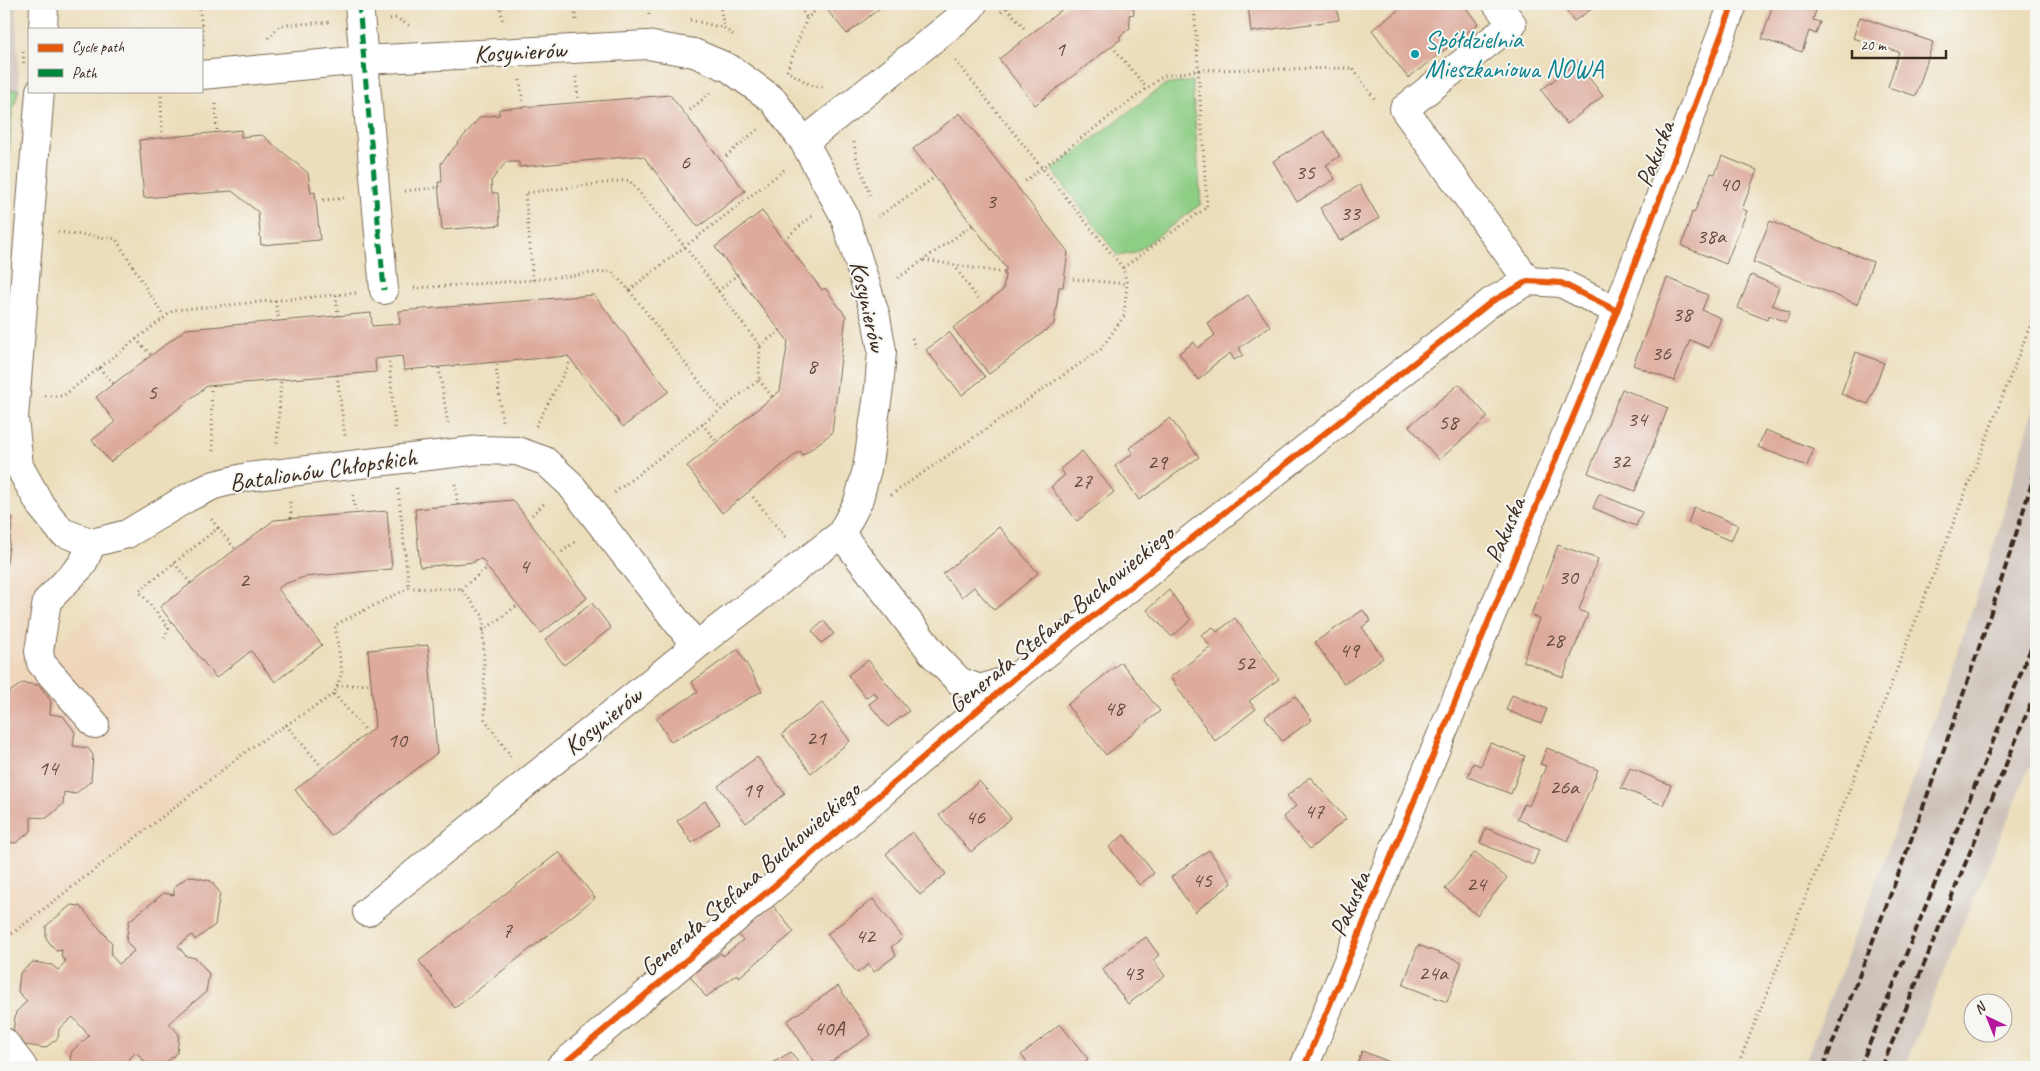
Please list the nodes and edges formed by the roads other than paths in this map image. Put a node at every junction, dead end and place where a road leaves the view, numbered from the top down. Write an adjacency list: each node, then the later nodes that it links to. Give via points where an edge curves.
1 (44, 4): 6 (street)
2 (359, 4): 7 (street)
3 (973, 4): 10 (street)
4 (1497, 4): 11 (street, via 1512,24 1404,109)
5 (1733, 4): 13 (street, Pakuska)
6 (43, 28)
7 (364, 60): 8 (street, Kosynierów); 10 (street, Kosynierów, via 648,45 694,53 729,68 772,100); 12 (street)
8 (203, 62)
9 (40, 92): 15 (street, via 14,418 19,466 41,506 62,532)
10 (804, 142): 14 (street, Kosynierów, via 844,216 876,316 882,351 867,469 858,502)
11 (1528, 281): 13 (street, via 1562,283); 17 (street, Generała Stefana Buchowieckiego, via 1491,302)
12 (384, 290)
13 (1617, 311): 23 (street, Pakuska)
14 (841, 534): 16 (street, Kosynierów); 17 (street, via 934,655 959,681 980,689)
15 (92, 543): 16 (street, Batalionów Chłopskich, via 127,534 214,485 247,477 480,450 517,452 545,461 570,484); 18 (street, via 82,564 47,601 39,651 41,662)
16 (696, 646): 19 (street, Kosynierów)
17 (1015, 678): 22 (street, Generała Stefana Buchowieckiego)
18 (95, 724)
19 (367, 912)
20 (4, 1042): 21 (street)
21 (23, 1067)
22 (560, 1067)
23 (1304, 1067)

